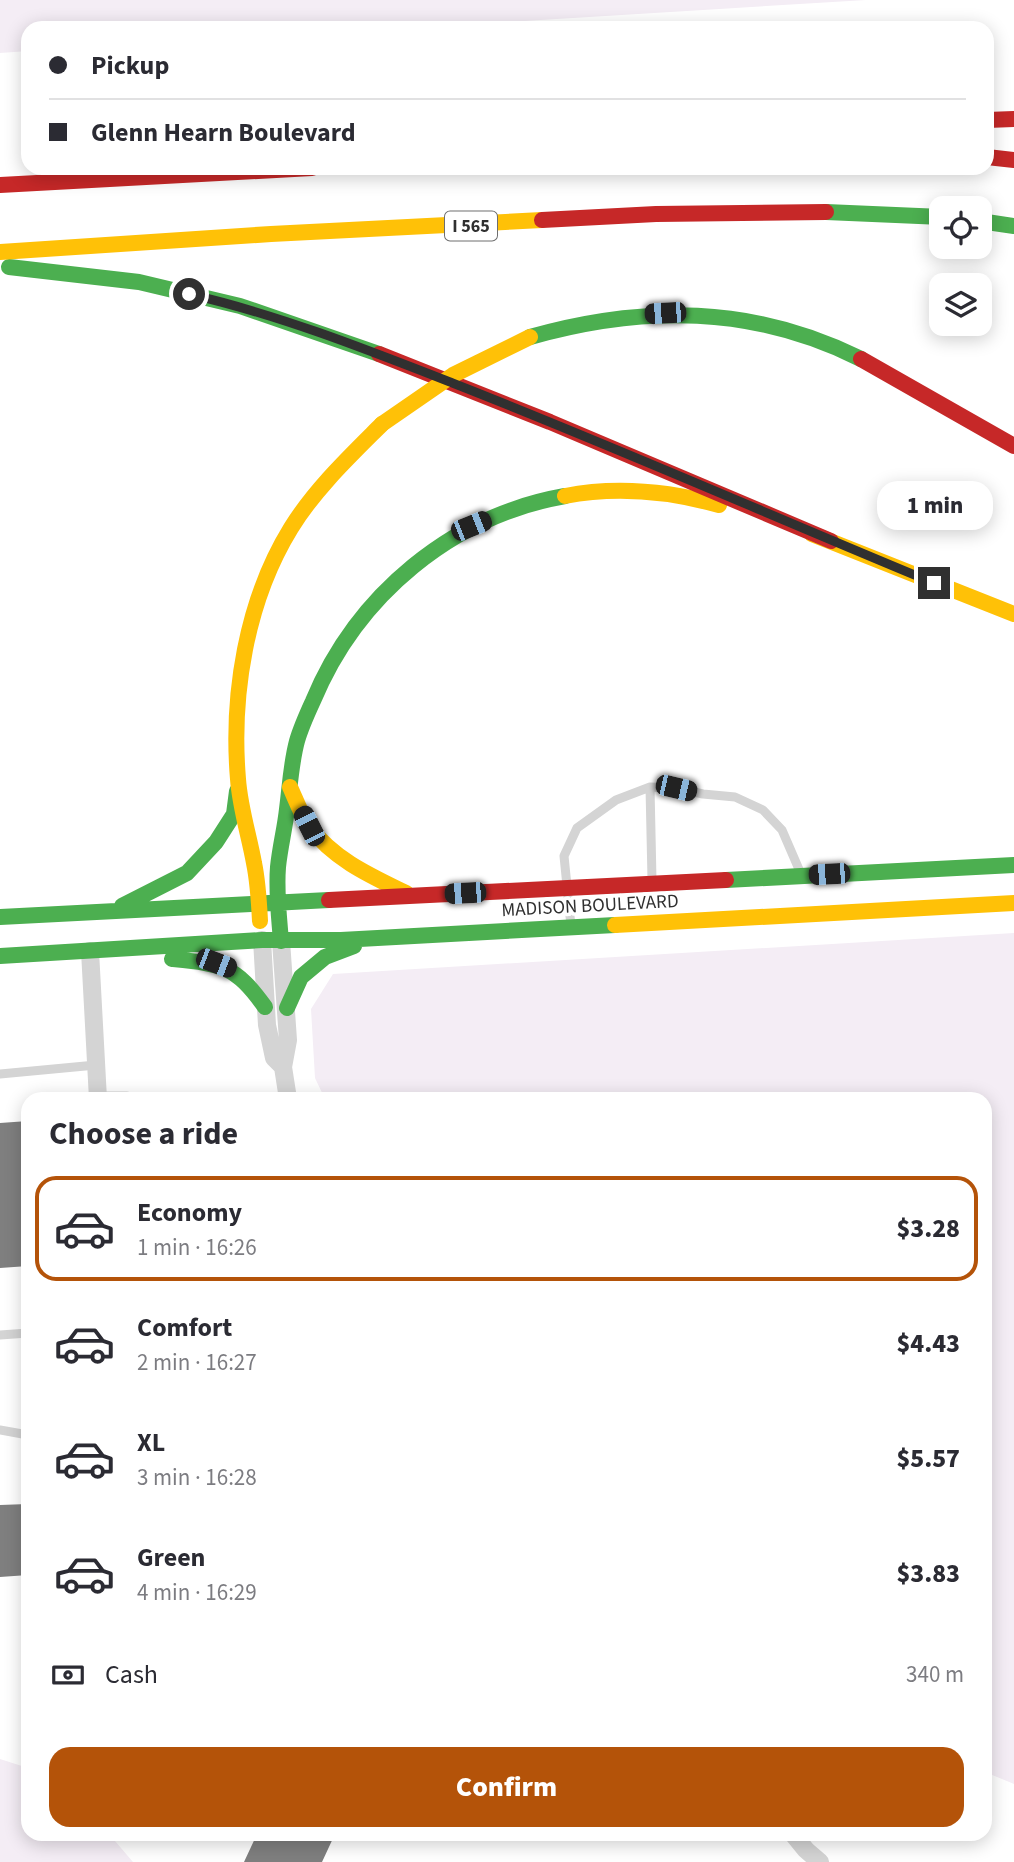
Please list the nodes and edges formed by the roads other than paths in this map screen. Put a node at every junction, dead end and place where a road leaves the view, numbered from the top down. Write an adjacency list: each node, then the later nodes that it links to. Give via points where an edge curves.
1 (1014, 119): 2 (main road)
2 (994, 120)
3 (994, 158): 4 (main road)
4 (1014, 160)
5 (184, 175): 6 (main road)
6 (0, 185)
7 (929, 216): 10 (main road, I 565, via 656,214)
8 (992, 223): 9 (main road)
9 (1014, 226)
10 (0, 252)
11 (0, 266): 13 (main road, via 139,282 240,306 464,387)
12 (1014, 446): 15 (main road, bridge, via 842,350 745,319 706,314 620,315 530,337 479,359 382,424 334,472 290,530 255,614 239,696)
13 (831, 541): 14 (main road); 16 (main road, via 735,509 652,491 578,493 543,500 471,526 436,545 354,625 313,696 299,735)
14 (1014, 614)
15 (238, 782): 24 (main road); 26 (main road, via 234,814 187,873)
16 (290, 787): 22 (main road, via 309,826 331,851 360,871); 23 (main road)
17 (650, 787): 19 (lane, via 736,797 763,810 782,830); 20 (lane); 21 (lane, via 615,800 578,828 564,856)
18 (1014, 865): 19 (main road, MADISON BOULEVARD)
19 (802, 876): 20 (main road, MADISON BOULEVARD)
20 (652, 883): 21 (main road, MADISON BOULEVARD)
21 (566, 888): 22 (main road, MADISON BOULEVARD); 28 (lane)
22 (411, 895): 23 (main road, MADISON BOULEVARD)
23 (277, 902): 24 (main road, MADISON BOULEVARD); 31 (main road)
24 (259, 903): 26 (main road, MADISON BOULEVARD); 30 (main road)
25 (1014, 903): 28 (main road, MADISON BOULEVARD)
26 (111, 911): 27 (main road, MADISON BOULEVARD)
27 (0, 917)
28 (571, 928): 29 (main road, MADISON BOULEVARD)
29 (374, 938): 31 (main road, MADISON BOULEVARD); 35 (main road, via 325,957 301,977)
30 (262, 940): 31 (main road, MADISON BOULEVARD); 32 (main road, MADISON BOULEVARD); 34 (street)
31 (281, 941): 35 (street)
32 (90, 951): 33 (main road, MADISON BOULEVARD); 34 (main road, via 216,963 248,982); 36 (street)
33 (0, 956)
34 (265, 1007): 37 (street, via 274,1058)
35 (287, 1008): 37 (street)
36 (96, 1065): 38 (lane); 39 (street)
37 (283, 1067): 40 (street)
38 (0, 1074)
39 (98, 1092)
40 (287, 1092)
41 (21, 1334): 42 (lane)
42 (0, 1335)
43 (0, 1430): 44 (lane)
44 (21, 1434)
45 (799, 1841): 46 (street)
46 (820, 1862)

